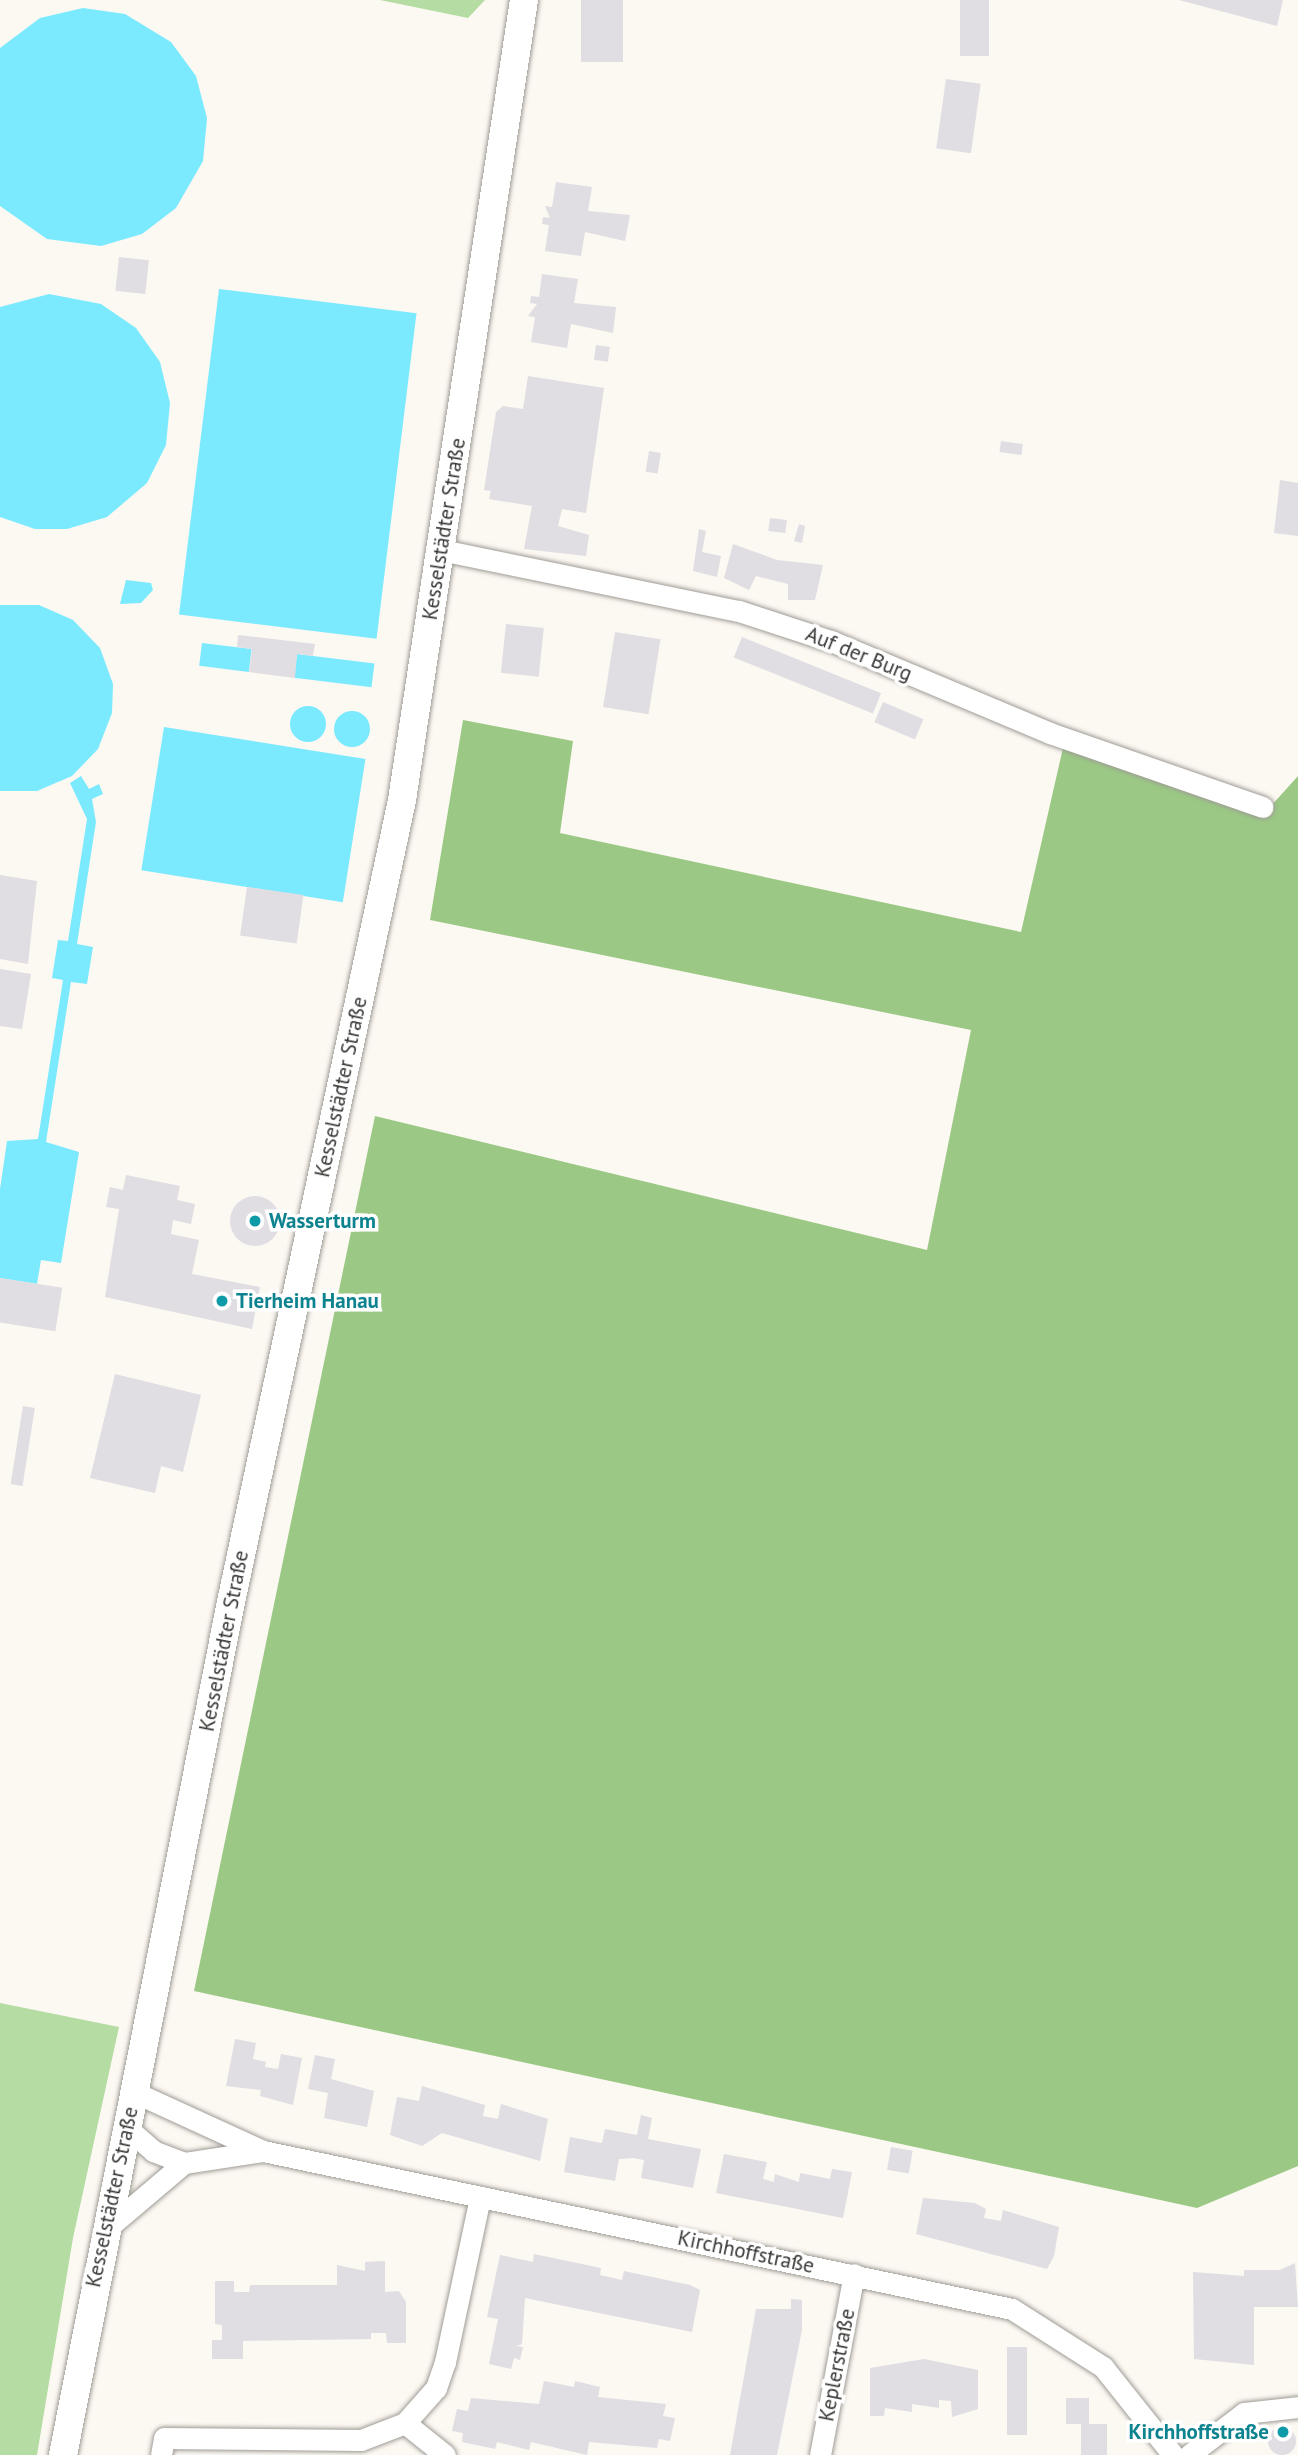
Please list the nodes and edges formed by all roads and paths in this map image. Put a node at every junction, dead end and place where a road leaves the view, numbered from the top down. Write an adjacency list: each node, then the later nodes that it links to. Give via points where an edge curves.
1 (524, 0): 2 (main road, Kesselstädter Straße)
2 (441, 550): 3 (street, Auf der Burg, via 739,611 831,641 1050,733); 4 (main road, Kesselstädter Straße, via 402,800)
3 (1263, 807)
4 (134, 2092): 5 (main road, Kesselstädter Straße); 6 (street, Kirchhoffstraße)
5 (127, 2128): 7 (street, via 153,2151); 9 (main road, Kesselstädter Straße)
6 (263, 2151): 7 (street, Kirchhoffstraße); 8 (street, Kirchhoffstraße)
7 (184, 2163): 9 (street)
8 (480, 2197): 10 (street, Kirchhoffstraße); 12 (street, via 445,2362 436,2388)
9 (104, 2231): 13 (main road, Kesselstädter Straße)
10 (854, 2274): 16 (street, Keplerstraße); 17 (street, Kirchhoffstraße, via 1003,2306 1055,2331 1103,2367)
11 (1298, 2406): 18 (street, via 1244,2413)
12 (405, 2423): 14 (street, via 361,2441 164,2438); 15 (street)
13 (63, 2455)
14 (161, 2455)
15 (445, 2455)
16 (820, 2455)
17 (1173, 2455)
18 (1189, 2455)

